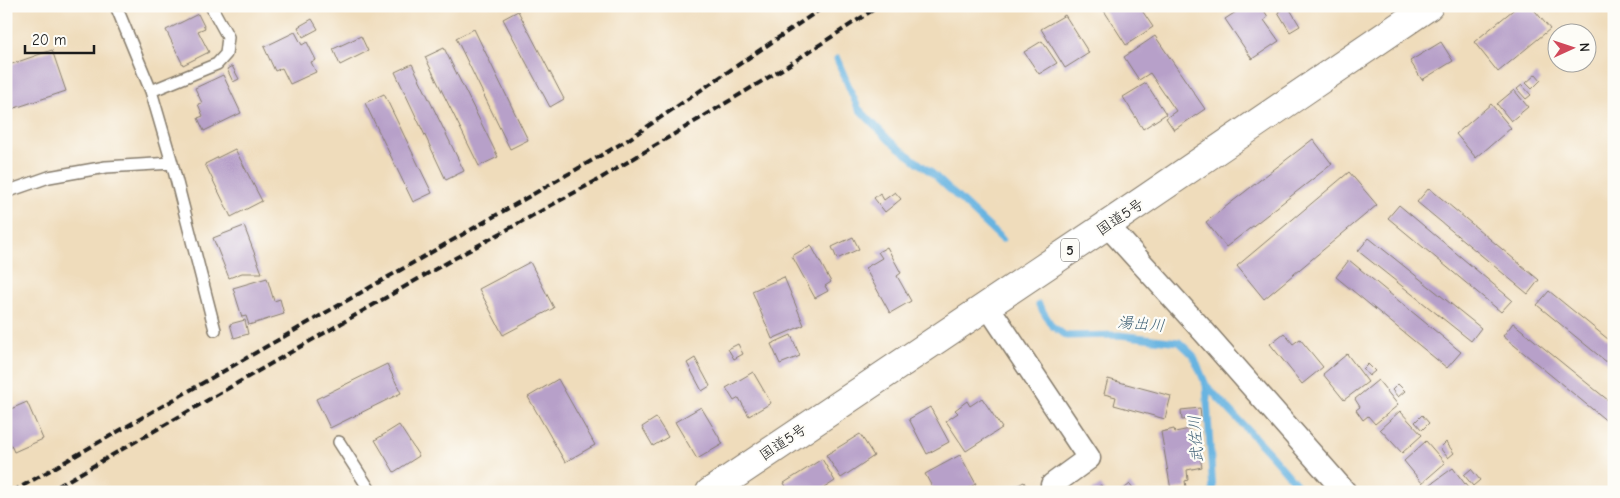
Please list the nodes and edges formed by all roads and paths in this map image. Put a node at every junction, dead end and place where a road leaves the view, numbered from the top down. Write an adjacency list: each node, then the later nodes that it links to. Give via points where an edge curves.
1 (116, 6): 4 (lane)
2 (212, 6): 4 (lane, via 228,37 226,54 217,64)
3 (1429, 6): 7 (highway, 国道5号 / 5)
4 (151, 91): 5 (lane)
5 (172, 163): 6 (lane, via 87,170 48,177); 9 (lane)
6 (6, 192)
7 (1107, 225): 8 (highway, 国道5号 / 5); 14 (street)
8 (987, 306): 12 (highway, 国道5号 / 5); 13 (street, via 1089,458 1052,485)
9 (215, 330)
10 (339, 442): 11 (lane)
11 (371, 492)
12 (710, 492)
13 (1056, 492)
14 (1345, 492)

